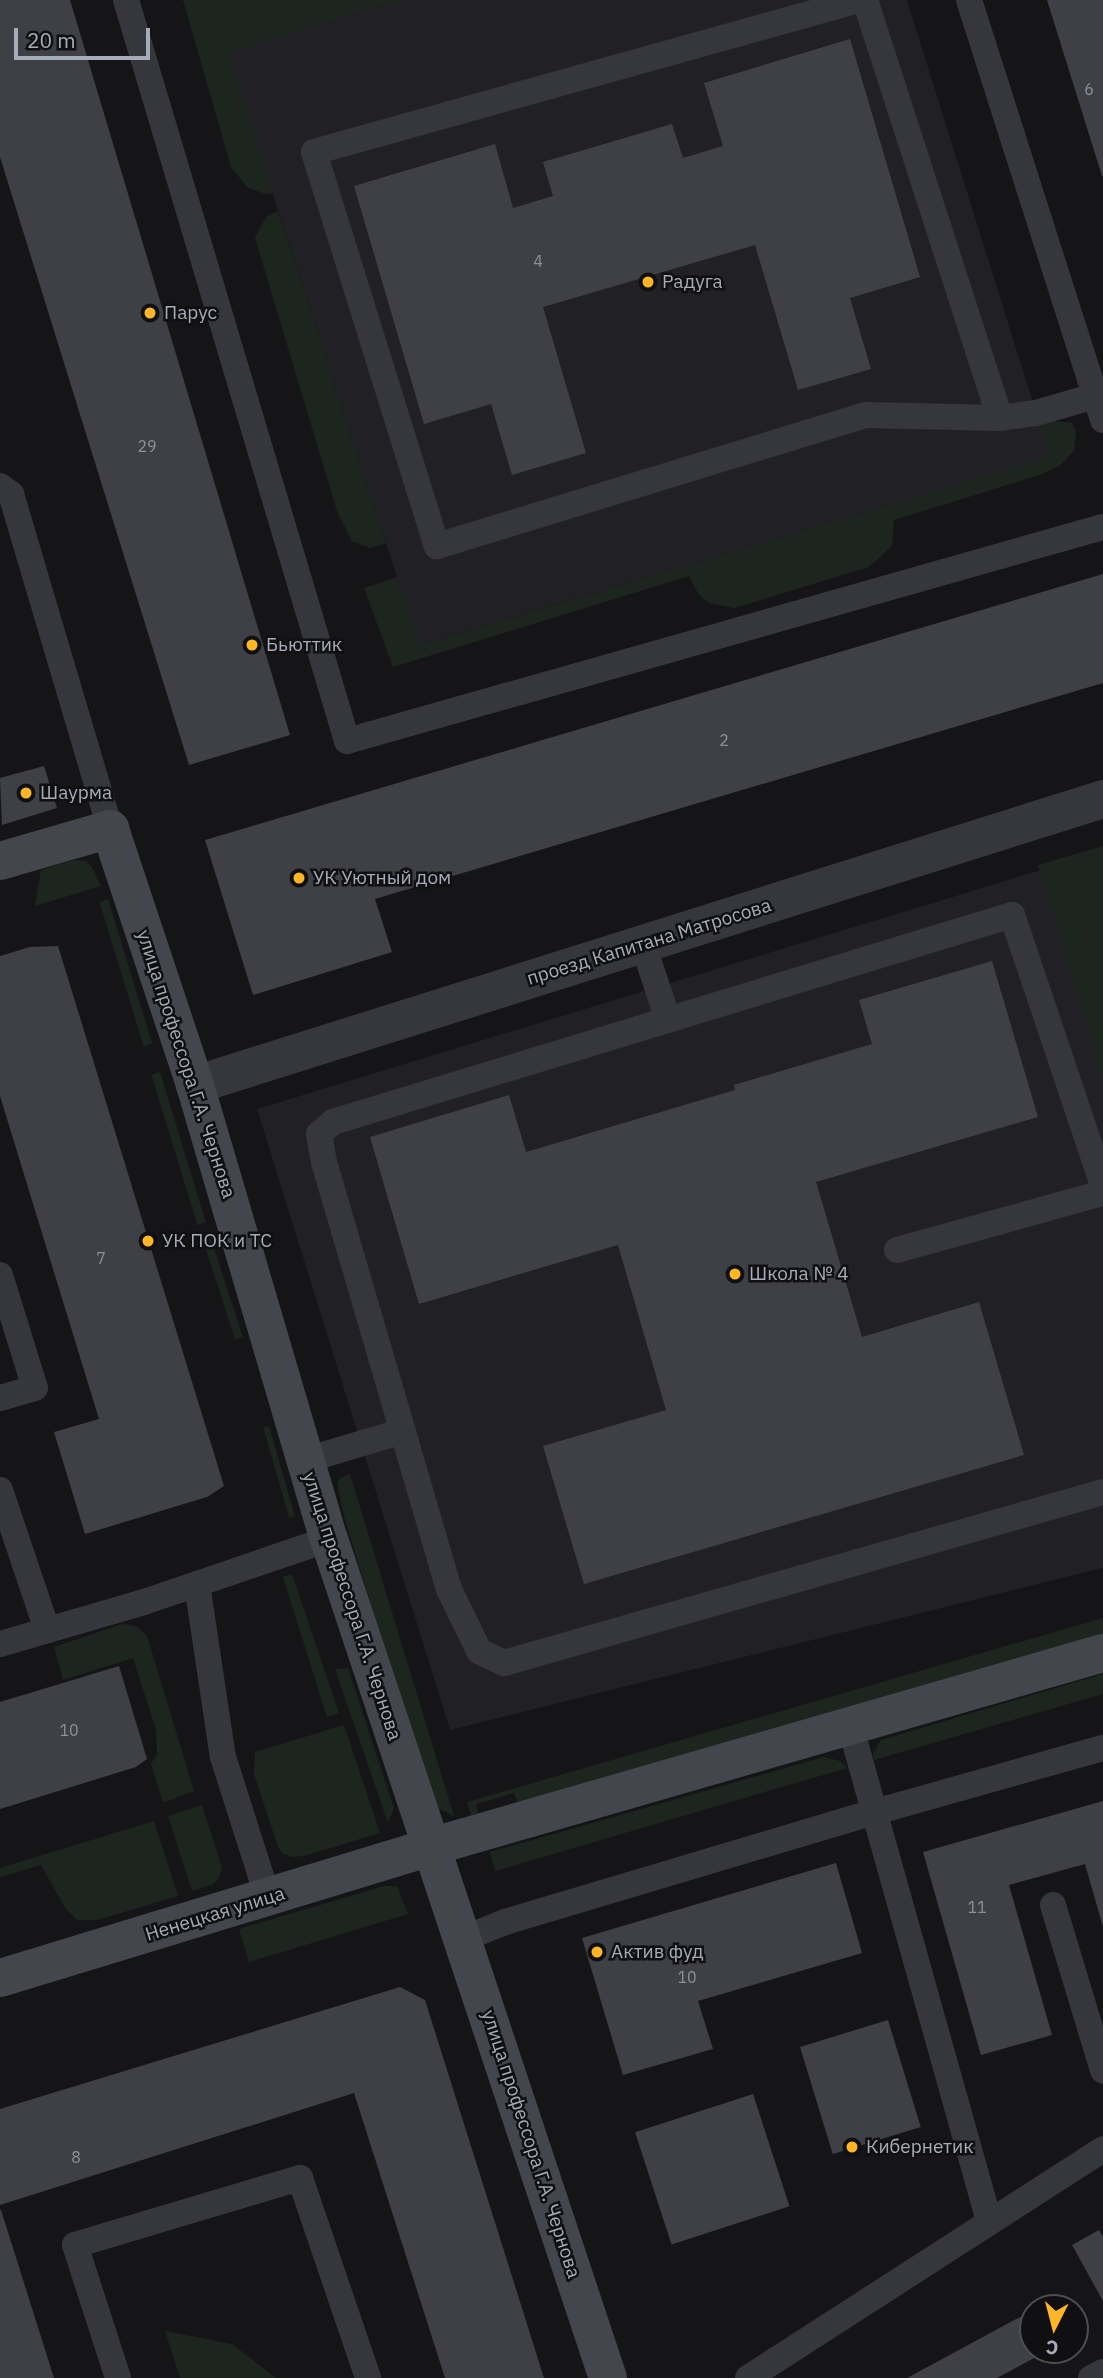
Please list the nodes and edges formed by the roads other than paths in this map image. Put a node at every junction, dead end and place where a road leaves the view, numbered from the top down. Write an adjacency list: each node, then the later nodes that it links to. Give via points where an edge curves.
1 (127, 0): 8 (lane, via 347,741)
2 (859, 0): 6 (lane, via 314,152 437,546 866,415)
3 (865, 0): 6 (lane)
4 (969, 0): 5 (lane)
5 (1099, 408): 6 (lane)
6 (1000, 418)
7 (0, 486): 10 (lane, via 11,494)
8 (1103, 527)
9 (1103, 799): 12 (street, проезд Капитана Матросова)
10 (110, 830): 11 (street); 14 (street, улица профессора Г.А. Чернова)
11 (0, 861)
12 (643, 944): 13 (lane); 14 (street, проезд Капитана Матросова)
13 (668, 1020): 15 (lane, via 1012,915); 20 (lane, via 333,1122 320,1134 324,1162)
14 (195, 1085): 21 (street, улица профессора Г.А. Чернова)
15 (1103, 1185)
16 (1103, 1193): 17 (lane)
17 (897, 1250)
18 (0, 1275): 19 (lane, via 35,1388)
19 (0, 1398)
20 (403, 1431): 21 (lane); 23 (lane, via 449,1589 465,1627 479,1651 505,1663)
21 (306, 1460): 24 (street, улица профессора Г.А. Чернова)
22 (0, 1490): 26 (lane)
23 (1103, 1492)
24 (329, 1539): 25 (lane); 32 (street, улица профессора Г.А. Чернова)
25 (197, 1584): 26 (lane); 33 (lane, via 223,1757)
26 (47, 1630): 27 (lane)
27 (0, 1644)
28 (1103, 1653): 29 (street, Ненецкая улица)
29 (850, 1725): 31 (lane); 32 (street, Ненецкая улица)
30 (1103, 1748): 31 (lane)
31 (874, 1812): 35 (lane, via 505,1922); 39 (lane)
32 (430, 1847): 33 (street, Ненецкая улица); 35 (street, улица профессора Г.А. Чернова)
33 (268, 1898): 36 (street, Ненецкая улица)
34 (1053, 1905): 37 (lane)
35 (463, 1939): 43 (street, улица профессора Г.А. Чернова)
36 (0, 1978)
37 (1103, 2070)
38 (1103, 2149): 39 (lane)
39 (989, 2221): 44 (lane)
40 (1103, 2372): 45 (lane)
41 (118, 2378): 42 (lane, via 75,2245 300,2178)
42 (368, 2378)
43 (608, 2378)
44 (748, 2378)
45 (1091, 2378)

